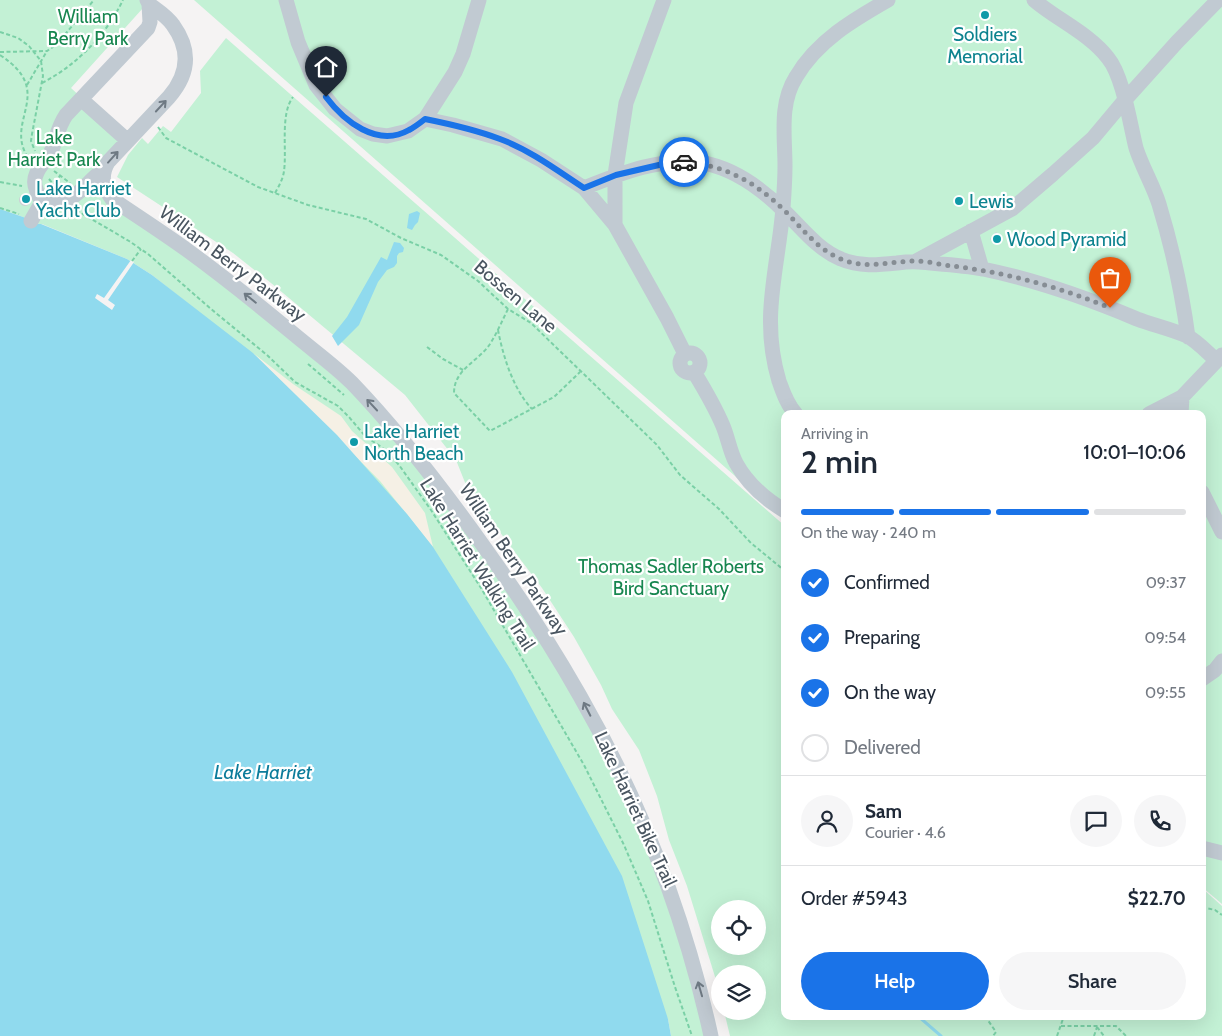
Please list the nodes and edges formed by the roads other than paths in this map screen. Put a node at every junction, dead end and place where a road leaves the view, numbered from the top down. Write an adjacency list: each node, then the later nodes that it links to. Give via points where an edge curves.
1 (286, 0): 10 (street, via 298,42 316,85 335,109 360,129 387,136 408,131)
2 (479, 0): 10 (street, via 459,63)
3 (664, 0): 13 (street, via 626,103)
4 (888, 0): 16 (street, via 837,32 813,54 795,78 784,113)
5 (1034, 0): 9 (street, via 1092,42 1108,58 1118,74)
6 (1218, 0): 9 (street)
7 (148, 2): 8 (street, via 148,28); 11 (street, one-way to 7, via 178,87 186,65 180,37 173,24)
8 (81, 99): 11 (street); 15 (street, via 60,124 50,156 39,165 35,174 36,192)
9 (1124, 101): 19 (street, via 1093,138 1054,174 1012,209); 22 (street, via 1137,151 1158,202 1172,249)
10 (425, 119): 14 (street, via 502,139)
11 (128, 141): 12 (street, one-way to 11, via 108,162)
12 (103, 175): 15 (street, via 97,175 67,202 48,205); 35 (street, William Berry Parkway, one-way to 12, via 683,931 649,838 615,765 581,697 476,536 392,426 350,381 186,249 112,199 106,191)
13 (616, 175): 14 (street); 16 (street, via 676,161 703,163 746,180); 18 (street)
14 (584, 188): 18 (street)
15 (44, 197): 17 (street)
16 (783, 209): 20 (street, via 808,237 840,259 878,265); 25 (street, via 769,320 773,362)
17 (31, 221)
18 (614, 225): 29 (street, via 685,354 680,362 682,369 694,372 708,394 736,462 752,485)
19 (971, 231): 20 (street); 21 (street)
20 (916, 261): 21 (street)
21 (982, 269): 22 (street, via 1093,300)
22 (1188, 337): 23 (street)
23 (1219, 357): 24 (street)
24 (1182, 397): 26 (street); 27 (street)
25 (792, 410)
26 (1157, 410)
27 (1181, 410)
28 (1206, 500): 30 (street)
29 (781, 508)
30 (1222, 532)
31 (1222, 661): 32 (street)
32 (1206, 677)
33 (1206, 849): 34 (street)
34 (1222, 853)
35 (712, 1036)

